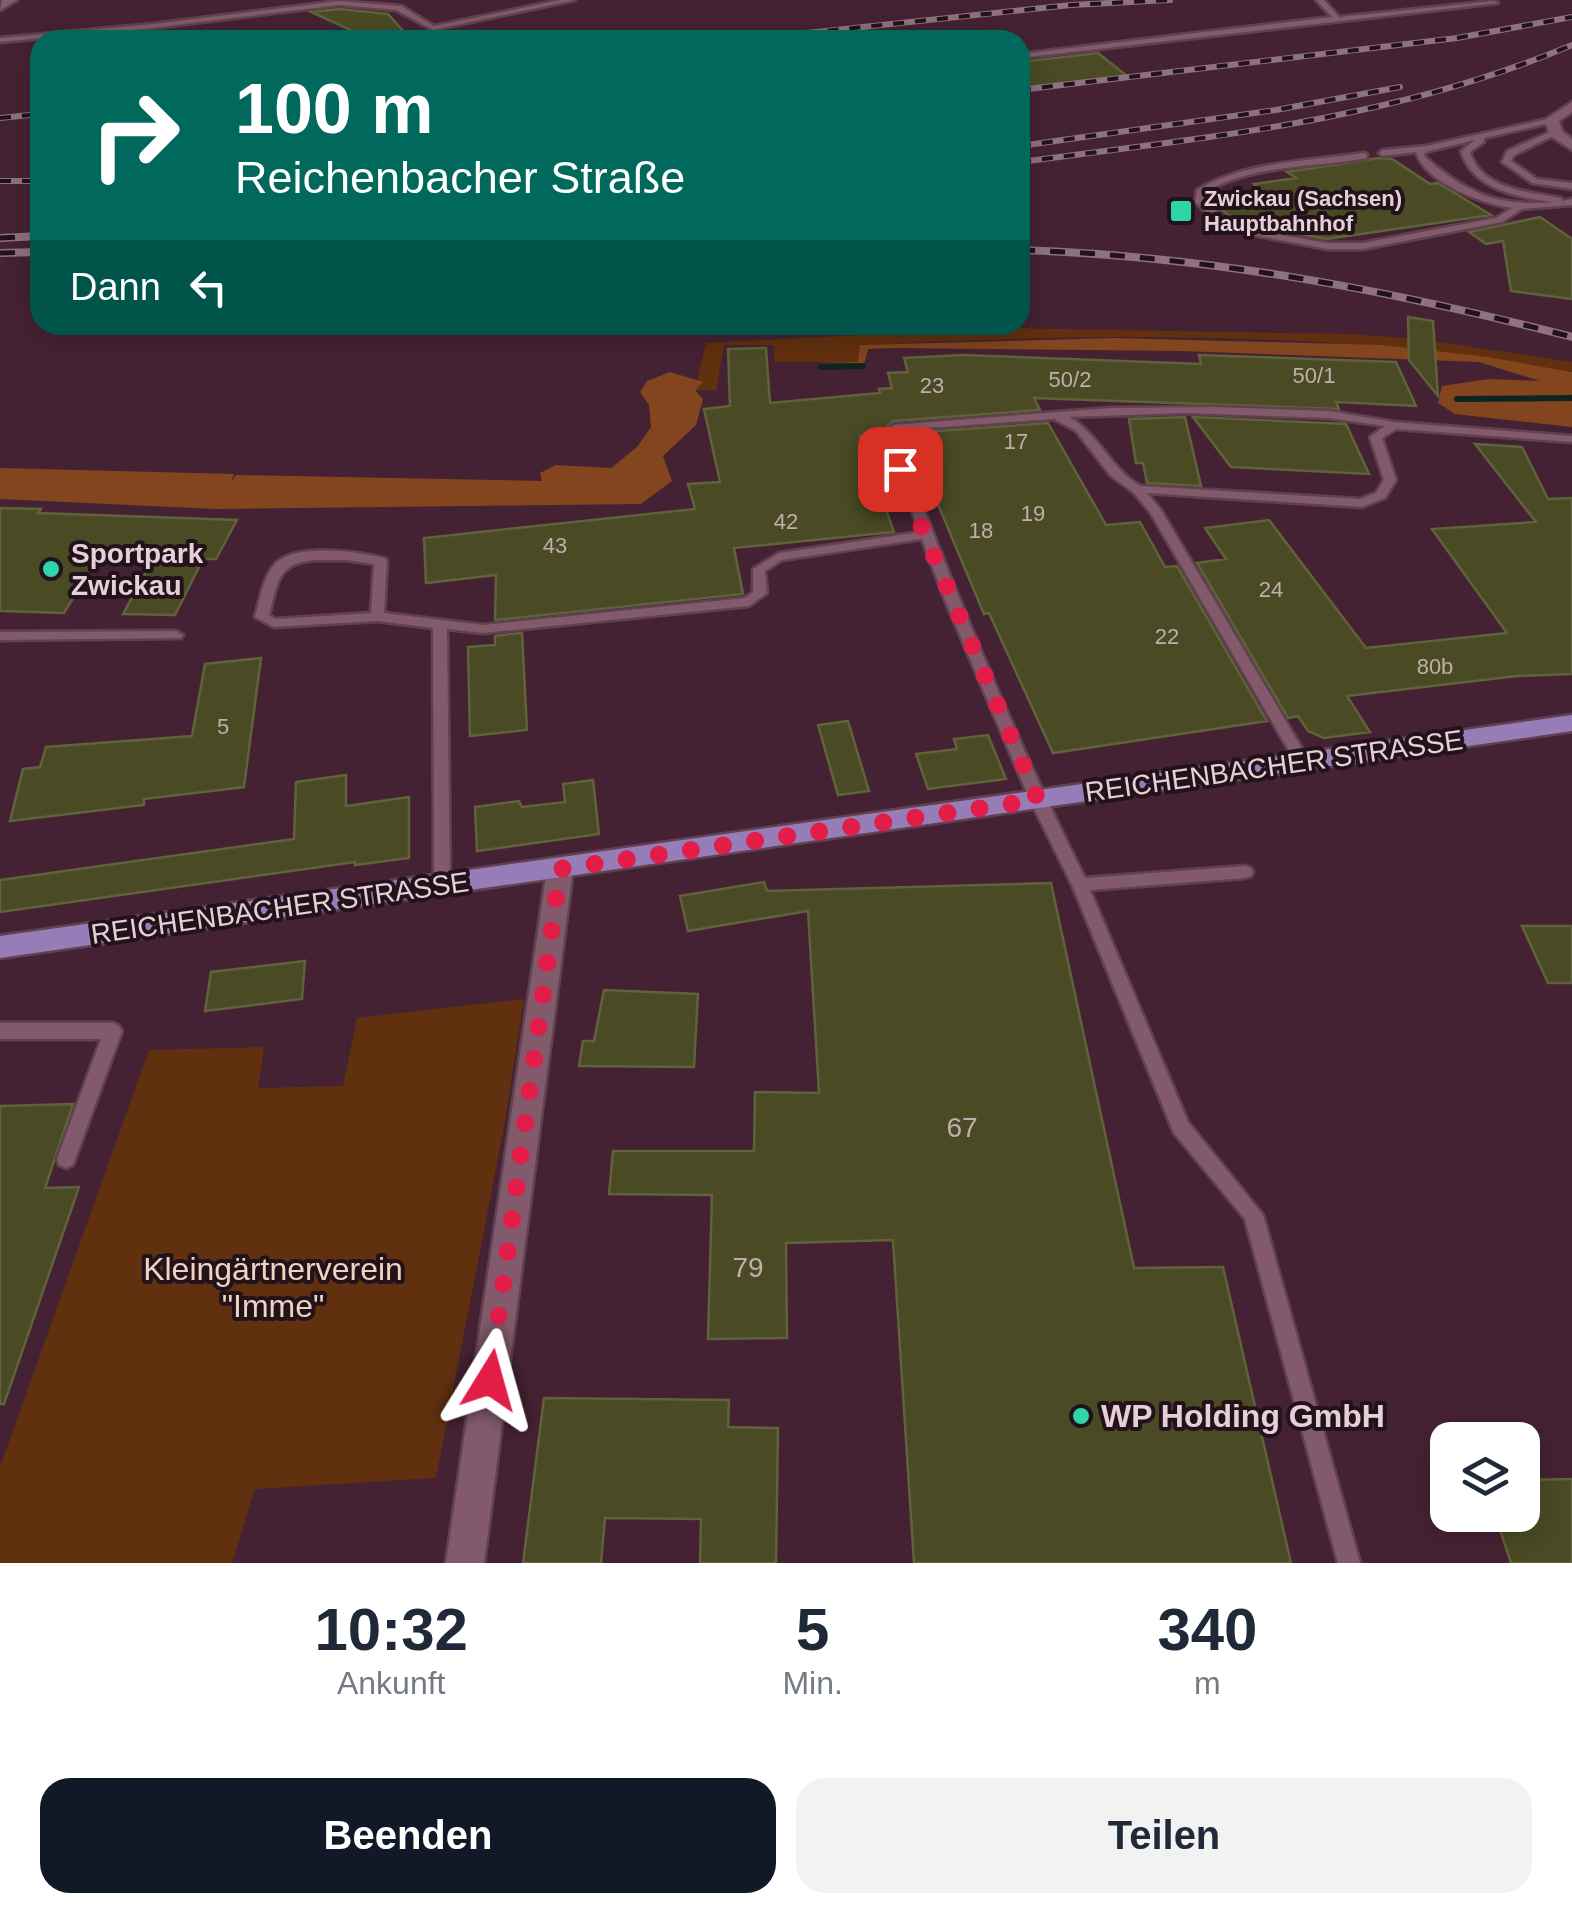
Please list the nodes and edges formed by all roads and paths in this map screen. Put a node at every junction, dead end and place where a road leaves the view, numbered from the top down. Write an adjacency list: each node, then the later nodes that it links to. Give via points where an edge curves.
1 (12, 0): 6 (street)
2 (305, 0): 8 (lane)
3 (571, 0): 9 (lane, via 432,28 398,8 339,3)
4 (1320, 0): 7 (lane)
5 (1494, 4): 7 (lane)
6 (0, 6)
7 (1337, 19): 13 (lane)
8 (64, 30)
9 (77, 30)
10 (30, 34): 12 (lane)
11 (30, 35): 12 (lane)
12 (0, 38)
13 (1030, 55)
14 (1572, 106): 15 (street)
15 (1553, 126): 16 (lane); 17 (street); 21 (lane, via 1506,162 1535,181)
16 (1488, 136): 18 (lane); 22 (lane, via 1465,151 1487,178 1518,192)
17 (1572, 146)
18 (1426, 149): 19 (lane); 23 (lane, via 1420,153 1427,164 1482,200)
19 (1383, 153)
20 (1364, 156): 23 (lane, via 1231,178 1207,186 1200,202 1230,228 1348,246 1500,220)
21 (1572, 186)
22 (1572, 202): 23 (lane)
23 (1518, 208)
24 (1056, 416): 25 (lane, via 1142,408 1339,414); 27 (lane, via 1083,430 1112,474); 28 (lane, via 897,427 888,436)
25 (1394, 425): 26 (lane); 27 (lane, via 1376,438 1390,480 1382,495 1362,503)
26 (1572, 439)
27 (1137, 490): 34 (lane)
28 (925, 535): 30 (lane, via 779,557 759,569 760,592 749,602 482,629); 35 (lane)
29 (377, 618): 29 (lane, via 382,562 370,556 294,557 278,566 262,617 274,623); 30 (lane)
30 (440, 623): 38 (lane)
31 (0, 636): 32 (lane)
32 (176, 636)
33 (1572, 723): 34 (main road, REICHENBACHER STRASSE)
34 (1303, 762): 35 (main road, REICHENBACHER STRASSE)
35 (1038, 800): 36 (main road, REICHENBACHER STRASSE); 39 (lane)
36 (560, 869): 38 (main road, REICHENBACHER STRASSE); 43 (street)
37 (1245, 872): 39 (lane)
38 (442, 885): 40 (main road, REICHENBACHER STRASSE)
39 (1080, 885): 44 (lane, via 1181,1127 1253,1216)
40 (0, 947)
41 (0, 1031): 42 (lane, via 113,1031)
42 (66, 1159)
43 (464, 1563)
44 (1349, 1563)

